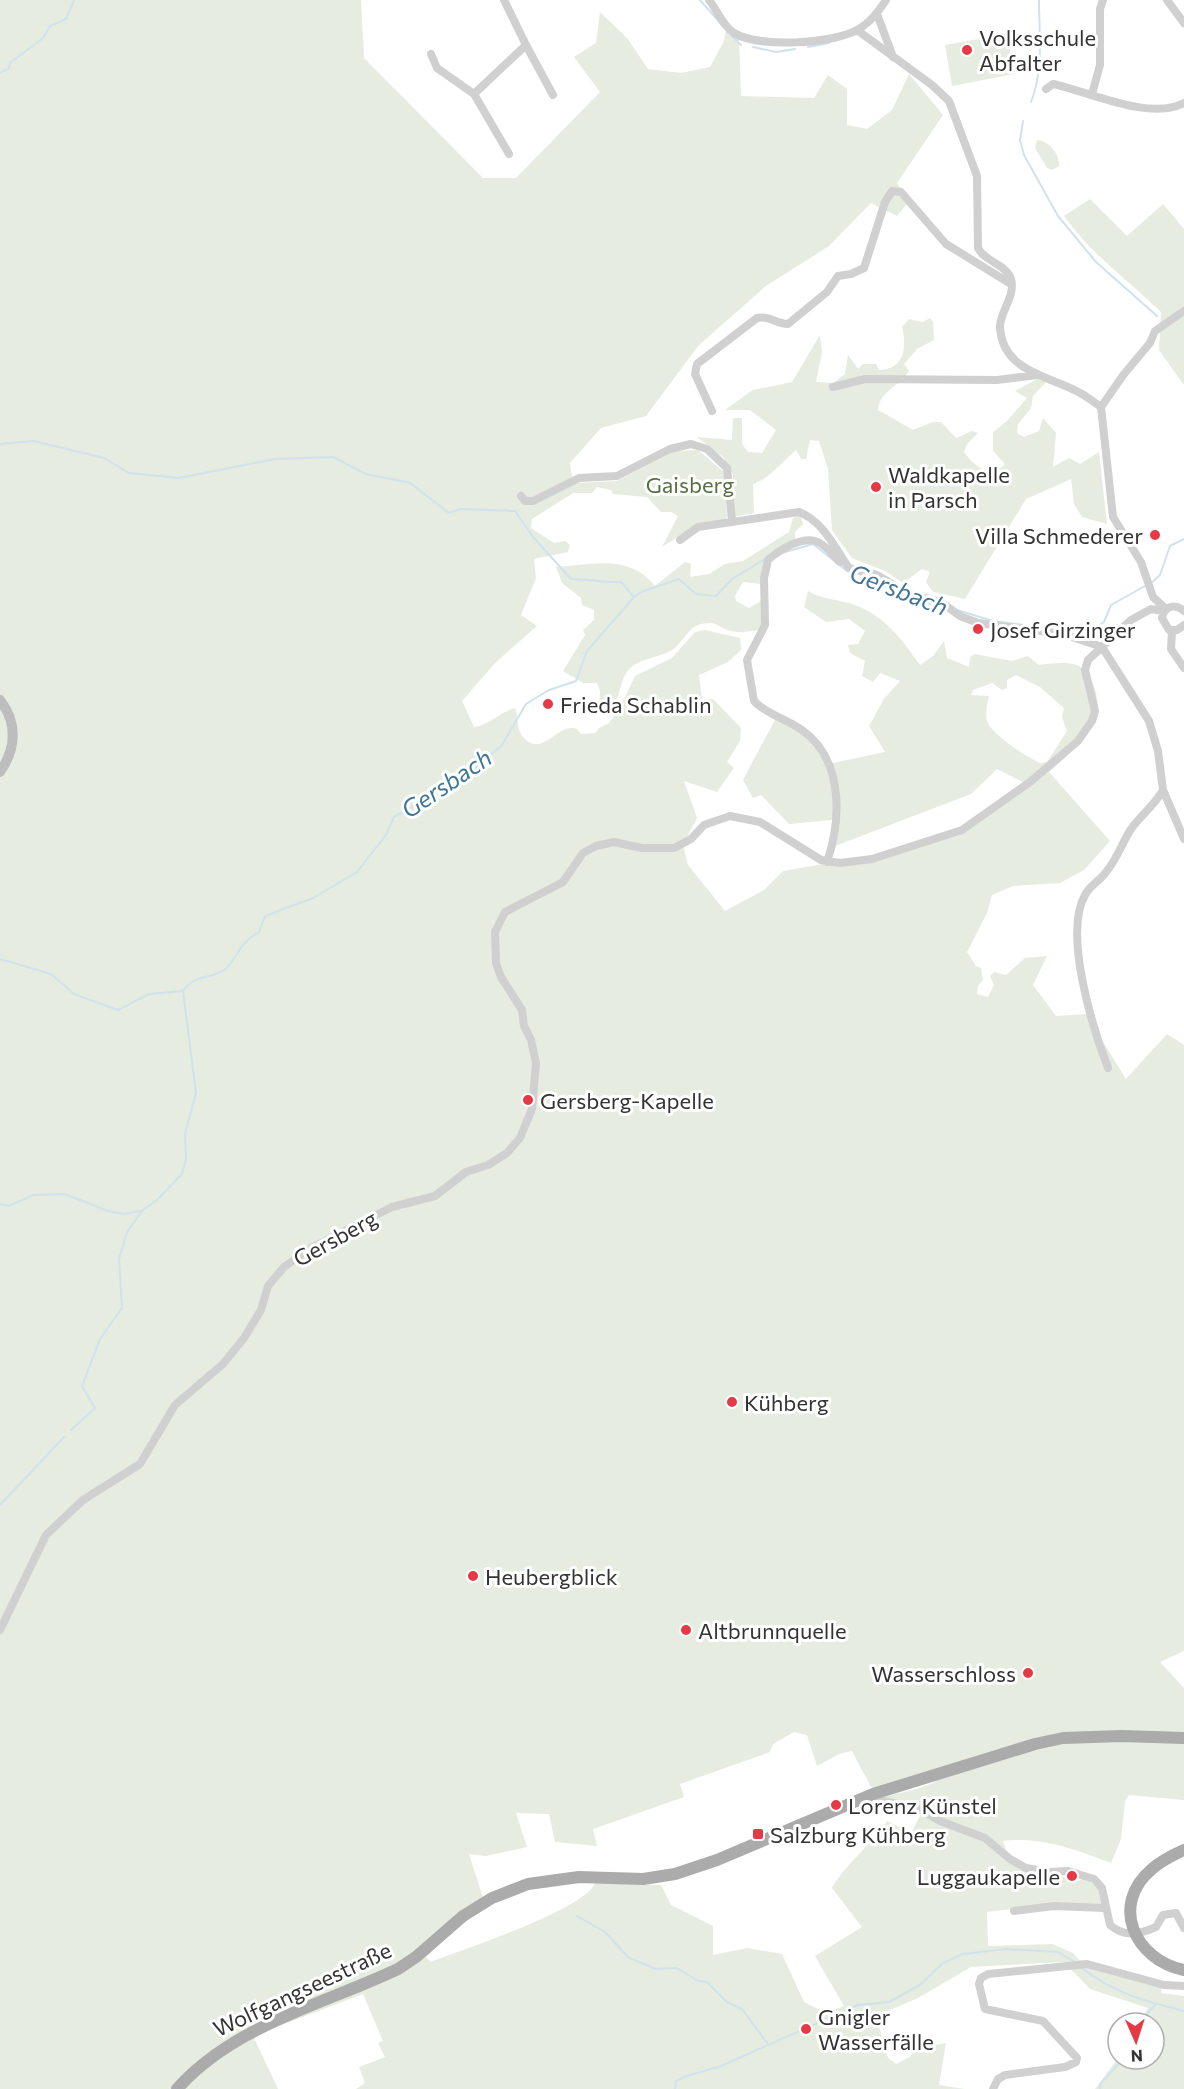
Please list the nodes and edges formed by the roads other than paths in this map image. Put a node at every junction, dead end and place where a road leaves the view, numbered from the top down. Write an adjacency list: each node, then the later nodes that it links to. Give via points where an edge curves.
1 (504, 0): 9 (street)
2 (709, 0): 8 (street, via 734,33 762,42 805,42)
3 (886, 0): 6 (street)
4 (1103, 0): 14 (street, via 1100,65)
5 (1167, 0): 7 (street)
6 (877, 14): 8 (street); 11 (street)
7 (1184, 23)
8 (857, 30): 11 (street)
9 (526, 45): 13 (street); 15 (street)
10 (431, 54): 13 (street, via 437,68)
11 (893, 57): 18 (street, via 944,94 953,108 977,176 978,248 984,257 1005,270)
12 (1046, 89): 14 (street, via 1053,84)
13 (474, 94): 17 (street)
14 (1092, 94): 16 (street, via 1153,110)
15 (553, 95)
16 (1184, 104)
17 (509, 154)
18 (1011, 284): 20 (street, via 1000,319 1002,341 1016,361); 23 (street, via 946,244 901,192 892,191 864,268 838,276 826,292 788,324 757,318 697,364 695,374)
19 (1184, 311): 22 (street, via 1155,331)
20 (1037, 375): 21 (street, via 997,380 865,379); 22 (street, via 1082,393)
21 (834, 387)
22 (1101, 407): 28 (street, via 1113,517 1140,562 1155,601)
23 (712, 411)
24 (521, 496): 25 (street, via 525,501 533,501 584,477 617,476 670,448 690,444 707,448 728,470)
25 (732, 521): 26 (street, via 698,527); 27 (street, via 799,512 824,530)
26 (680, 540)
27 (849, 568): 32 (street, via 944,604 978,624 1063,634); 38 (street, via 816,541 797,543 768,560 764,578 765,625 747,660 757,704 813,738 830,763 835,821)
28 (1165, 610): 29 (street, via 1174,606); 31 (street, via 1162,622); 32 (street, via 1153,609 1139,615)
29 (1184, 611)
30 (1184, 626): 31 (street)
31 (1172, 631): 33 (street, via 1171,649)
32 (1102, 647): 36 (street, via 1149,721); 38 (street, via 1086,664 1095,705 1092,721 1078,741 1039,776 962,830 872,859)
33 (1184, 668)
34 (0, 700): 35 (main road, via 10,715 14,732)
35 (0, 772)
36 (1163, 790): 37 (street); 39 (street, via 1154,806 1132,828 1105,875 1088,890 1077,920 1089,1013)
37 (1184, 839)
38 (827, 862): 40 (street, Gersberg, via 760,822 730,816 704,825 691,840 674,848 642,848 614,842 596,846 583,853 569,877 505,912 495,939 498,970 519,1002 535,1054 532,1109 520,1138 507,1153 466,1172 435,1196 392,1208 306,1251 284,1267 268,1286 261,1310 244,1338 223,1364 175,1405 140,1464 83,1500 46,1534)
39 (1108, 1068)
40 (0, 1630)
41 (1184, 1738): 42 (main road, Wolfgangseestraße, via 1064,1738)
42 (873, 1794): 44 (street, via 880,1800 921,1809 940,1821 985,1838 1026,1868 1068,1870 1094,1879 1102,1888); 50 (main road, Wolfgangseestraße, via 675,1874 643,1880 579,1877 528,1884 492,1898 463,1916 398,1969 230,2044 203,2062)
43 (1184, 1850): 47 (main road, via 1151,1869 1141,1881 1131,1910)
44 (1105, 1908): 45 (street, via 1054,1906); 47 (street, via 1115,1929)
45 (1014, 1911)
46 (1184, 1928): 47 (street, via 1176,1913 1163,1915 1156,1927)
47 (1134, 1934): 48 (main road, via 1157,1961)
48 (1184, 1970)
49 (1184, 1986): 51 (street, via 1164,1985 1087,1964 988,1974 979,1984 985,2009 1043,2021 1077,2058 1065,2067 1005,2075)
50 (177, 2089)
51 (993, 2089)

